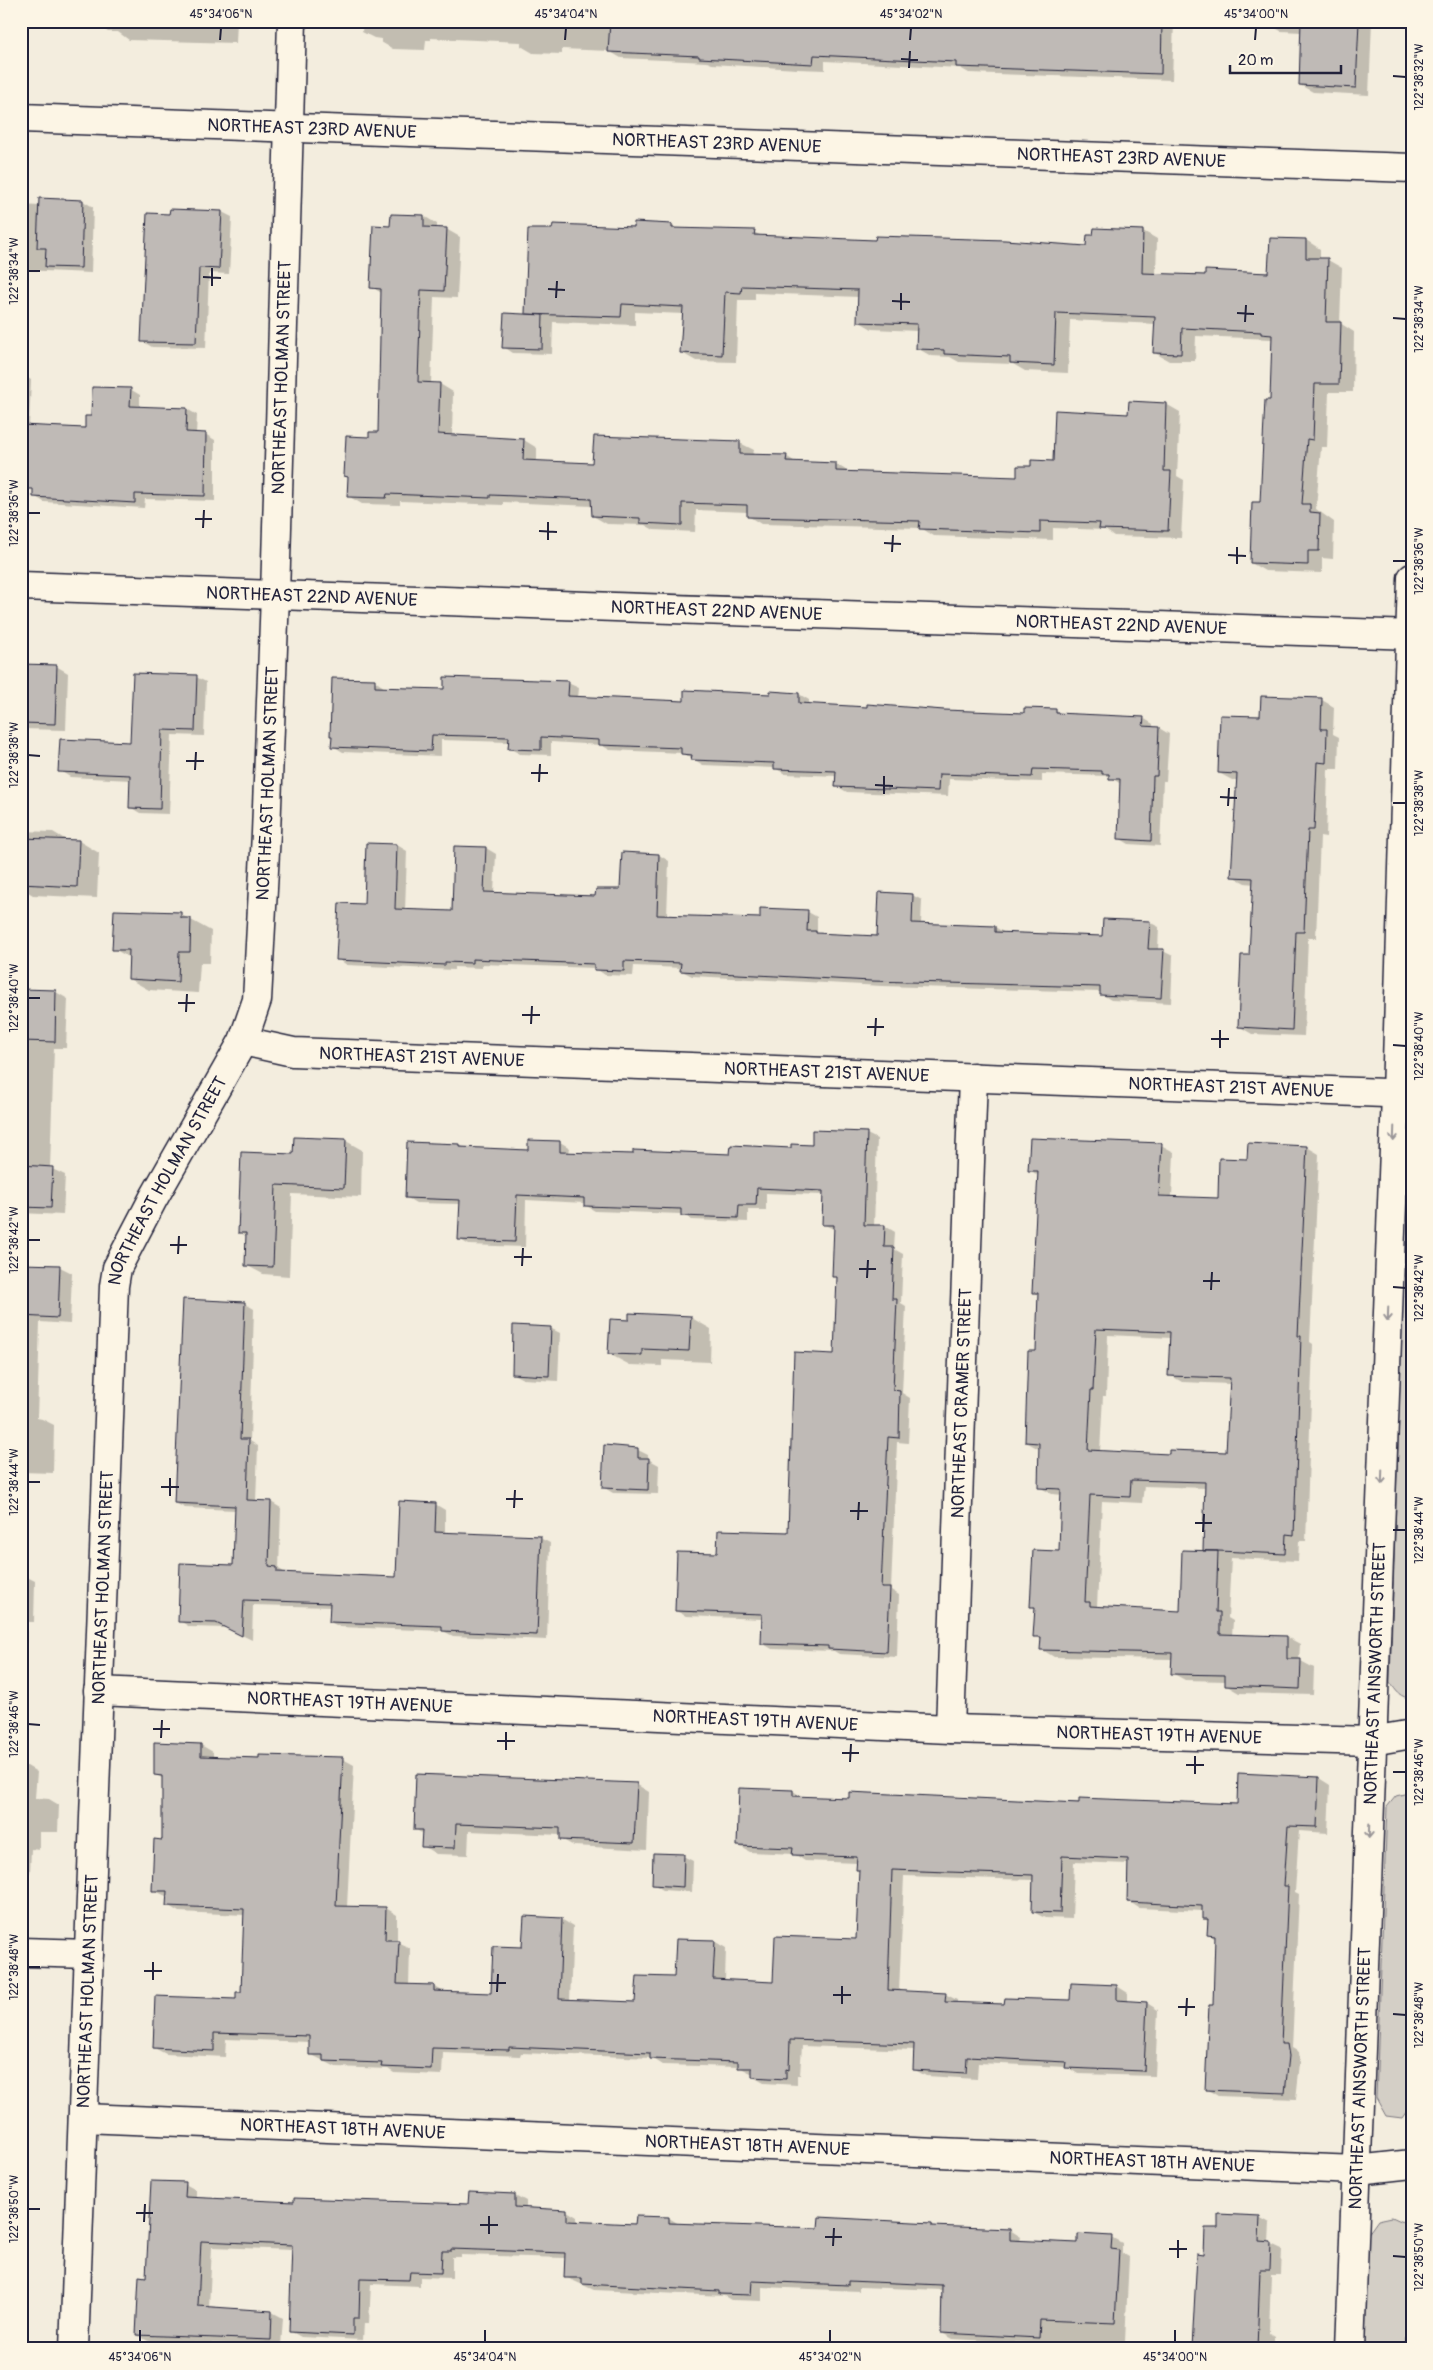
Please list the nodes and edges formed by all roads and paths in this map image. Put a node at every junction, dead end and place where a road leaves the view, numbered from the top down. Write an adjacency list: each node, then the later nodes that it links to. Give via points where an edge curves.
1 (292, 21): 3 (street, NORTHEAST HOLMAN STREET)
2 (21, 118): 3 (street, NORTHEAST 23RD AVENUE)
3 (288, 127): 4 (street, NORTHEAST 23RD AVENUE); 7 (street, NORTHEAST HOLMAN STREET)
4 (1412, 168)
5 (1412, 578): 8 (street, NORTHEAST AINSWORTH STREET)
6 (21, 586): 7 (street, NORTHEAST 22ND AVENUE)
7 (275, 595): 8 (street, NORTHEAST 22ND AVENUE); 9 (street, NORTHEAST HOLMAN STREET, via 257,1000)
8 (1411, 635): 11 (street, NORTHEAST AINSWORTH STREET)
9 (243, 1042): 10 (street, NORTHEAST 21ST AVENUE, via 293,1052); 12 (street, NORTHEAST HOLMAN STREET, via 117,1268 112,1315)
10 (973, 1078): 11 (street, NORTHEAST 21ST AVENUE); 13 (street, NORTHEAST CRAMER STREET)
11 (1404, 1094): 15 (street, NORTHEAST AINSWORTH STREET, one-way to 15)
12 (98, 1691): 13 (street, NORTHEAST 19TH AVENUE); 17 (street, NORTHEAST HOLMAN STREET)
13 (950, 1729): 15 (street, NORTHEAST 19TH AVENUE)
14 (1412, 1734): 15 (street, NORTHEAST 19TH AVENUE)
15 (1372, 1741): 20 (street, NORTHEAST AINSWORTH STREET, one-way to 20)
16 (21, 1952): 17 (street)
17 (89, 1954): 18 (street, NORTHEAST HOLMAN STREET)
18 (83, 2118): 20 (street, NORTHEAST 18TH AVENUE); 21 (street, NORTHEAST HOLMAN STREET)
19 (1412, 2164): 20 (street, NORTHEAST 18TH AVENUE)
20 (1357, 2170): 22 (street, NORTHEAST AINSWORTH STREET)
21 (74, 2349)
22 (1350, 2349)

